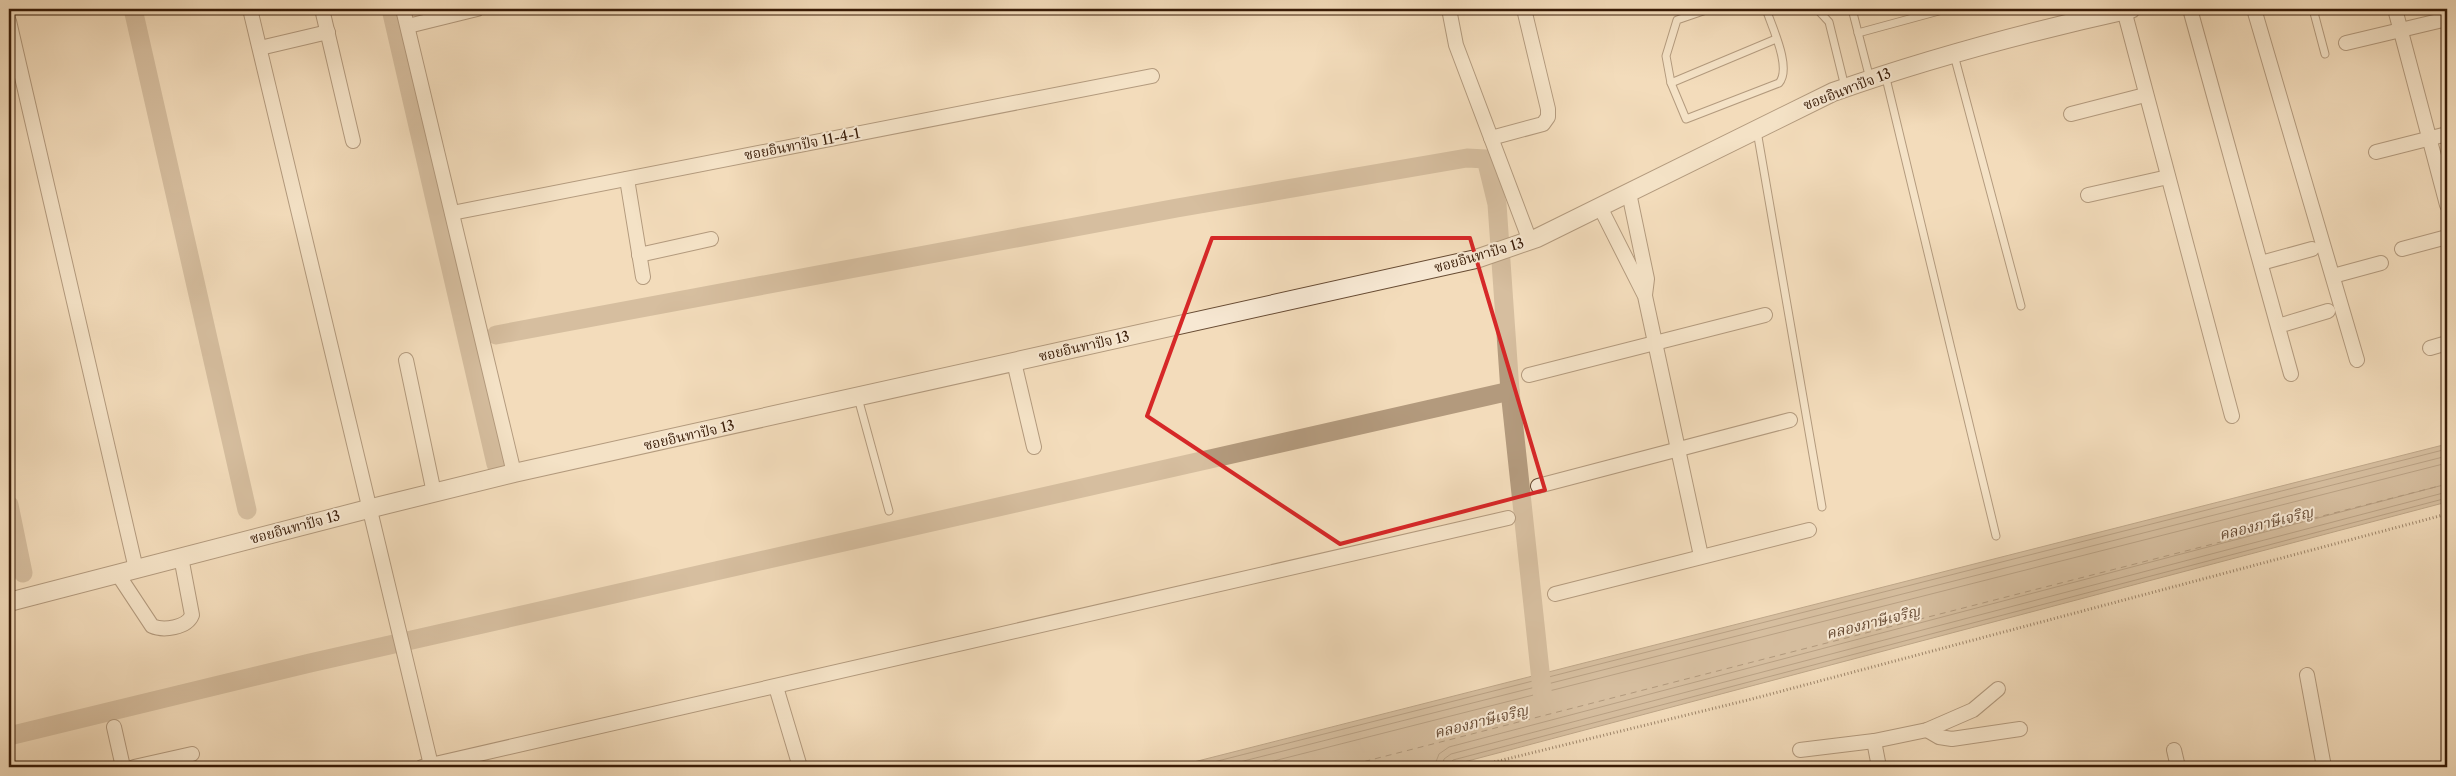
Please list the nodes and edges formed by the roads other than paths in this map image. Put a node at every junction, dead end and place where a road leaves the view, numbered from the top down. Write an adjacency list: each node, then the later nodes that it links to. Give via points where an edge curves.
1 (250, 9): 25 (street)
2 (322, 9): 21 (street)
3 (403, 9): 19 (street)
4 (477, 9): 19 (street)
5 (1448, 9): 36 (street, via 1456,44)
6 (1524, 9): 36 (street, via 1548,117 1543,124)
7 (1710, 9): 30 (lane, via 1682,16 1675,22 1666,56)
8 (1766, 9): 23 (lane)
9 (1817, 9): 31 (lane, via 1829,22)
10 (1852, 9): 22 (lane)
11 (1946, 9): 22 (lane)
12 (2126, 9): 26 (street, ซอยอินทาปัจ 13); 32 (street)
13 (2190, 9): 53 (street)
14 (2254, 9): 55 (street)
15 (2313, 9): 27 (lane)
16 (2395, 9): 20 (street)
17 (2447, 19): 20 (street)
18 (9, 22): 86 (street)
19 (408, 26): 46 (street)
20 (2401, 30): 24 (street); 37 (street)
21 (328, 32): 25 (street); 38 (street)
22 (1858, 33): 29 (lane)
23 (1776, 40): 30 (lane); 30 (lane, via 1785,67 1779,83 1688,119 1684,117)
24 (2346, 43)
25 (260, 48): 79 (street)
26 (1954, 54): 29 (street, ซอยอินทาปัจ 13); 58 (lane)
27 (2325, 54)
28 (1152, 76): 41 (street, ซอยอินทาปัจ 11-4-1)
29 (1877, 76): 31 (street, ซอยอินทาปัจ 13); 83 (lane)
30 (1671, 83)
31 (1846, 87): 34 (street, ซอยอินทาปัจ 13)
32 (2145, 95): 33 (street); 40 (street)
33 (2071, 114)
34 (1757, 128): 42 (street, ซอยอินทาปัจ 13); 78 (lane)
35 (2447, 134): 37 (street)
36 (1492, 138): 49 (street)
37 (2430, 139): 39 (street); 44 (street)
38 (353, 141)
39 (2376, 152)
40 (2168, 176): 43 (street); 71 (street)
41 (627, 179): 46 (street, ซอยอินทาปัจ 11-4-1); 52 (street)
42 (1629, 193): 45 (street, ซอยอินทาปัจ 13); 57 (street, via 1647,279)
43 (2088, 195)
44 (2447, 206)
45 (1600, 207): 49 (street, ซอยอินทาปัจ 13); 57 (street)
46 (452, 213): 75 (street)
47 (2447, 237): 51 (street)
48 (712, 240): 52 (street)
49 (1522, 244): 67 (street, ซอยอินทาปัจ 13, via 1495,253)
50 (2312, 249): 53 (street)
51 (2402, 249)
52 (639, 255): 56 (street)
53 (2261, 263): 61 (street)
54 (2381, 263): 55 (street)
55 (2333, 276): 66 (street)
56 (643, 277)
57 (1645, 296): 62 (street)
58 (2021, 306)
59 (2328, 311): 61 (street)
60 (1765, 315): 62 (street)
61 (2278, 326): 68 (street)
62 (1656, 341): 69 (street); 74 (street)
63 (2447, 343): 64 (street)
64 (2430, 348)
65 (406, 360): 77 (street)
66 (2357, 360)
67 (1014, 362): 70 (street, ซอยอินทาปัจ 13); 73 (street)
68 (2291, 374)
69 (1529, 375)
70 (858, 397): 75 (street, ซอยอินทาปัจ 13); 80 (lane)
71 (2232, 416)
72 (1790, 420): 74 (street)
73 (1034, 446)
74 (1679, 450): 76 (street); 84 (street)
75 (514, 474): 77 (street, ซอยอินทาปัจ 13)
76 (1538, 486)
77 (434, 493): 79 (street, ซอยอินทาปัจ 13)
78 (1822, 507)
79 (368, 508): 85 (street, ซอยอินทาปัจ 13); 100 (street)
80 (889, 511)
81 (1508, 518): 91 (street)
82 (1808, 530): 84 (street)
83 (1996, 536)
84 (1701, 556): 88 (street)
85 (180, 557): 86 (street, ซอยอินทาปัจ 13); 87 (street, via 192,615 175,626 152,626)
86 (136, 568): 87 (street, ซอยอินทาปัจ 13)
87 (117, 573): 89 (street, ซอยอินทาปัจ 13)
88 (1556, 594)
89 (9, 602)
90 (2307, 675): 106 (street)
91 (776, 687): 100 (street); 103 (street)
92 (1998, 689): 95 (street, via 1974,710)
93 (114, 727): 101 (street)
94 (2020, 729): 95 (street, via 1952,739 1939,737)
95 (1928, 730): 96 (street)
96 (1874, 741): 97 (street); 104 (street)
97 (1800, 750)
98 (2174, 750): 105 (street)
99 (192, 754): 102 (street)
100 (426, 766)
101 (124, 767)
102 (134, 767)
103 (800, 767)
104 (1879, 767)
105 (2178, 767)
106 (2324, 767)

